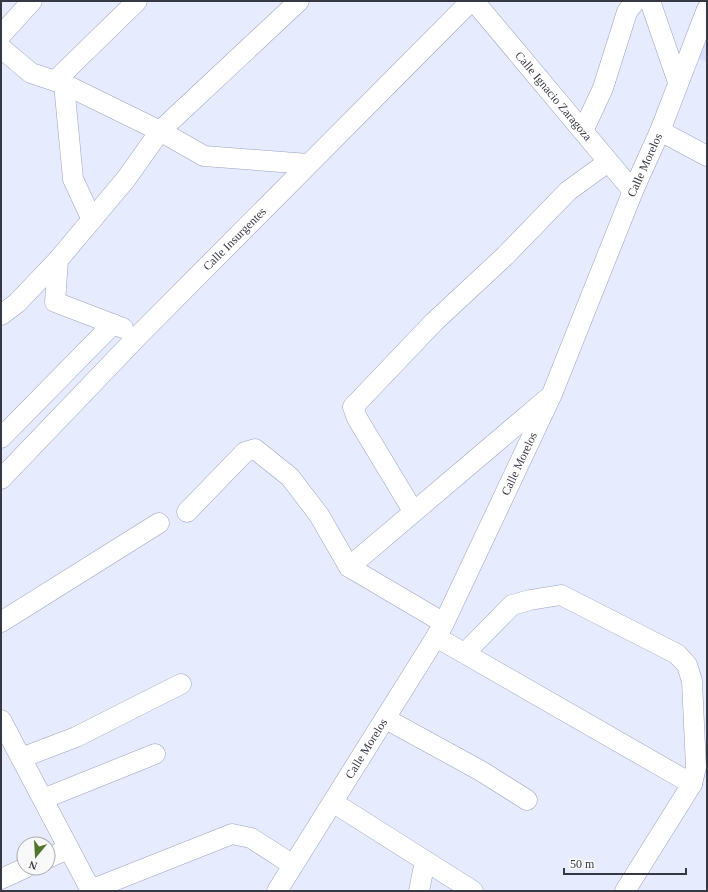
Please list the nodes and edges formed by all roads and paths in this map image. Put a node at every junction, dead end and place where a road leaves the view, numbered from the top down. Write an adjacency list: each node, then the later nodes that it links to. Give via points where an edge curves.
1 (32, 1): 8 (street)
2 (137, 1): 10 (street)
3 (299, 1): 12 (street)
4 (472, 1): 13 (street, Calle Ignacio Zaragoza); 17 (street, Calle Insurgentes)
5 (635, 1): 13 (street, via 627,12 603,88)
6 (650, 1): 11 (street)
7 (707, 9): 11 (street, Calle Morelos)
8 (1, 35)
9 (1, 48): 10 (street, via 31,73)
10 (60, 82): 12 (street); 19 (street, via 73,179)
11 (678, 82): 14 (street, Calle Morelos)
12 (160, 131): 17 (street, via 204,156); 19 (street, via 126,179)
13 (583, 131): 16 (street, Calle Ignacio Zaragoza)
14 (660, 131): 15 (street); 18 (street, Calle Morelos)
15 (707, 156)
16 (608, 162): 18 (street, Calle Ignacio Zaragoza); 29 (street, via 568,191 505,256 434,322 353,407 357,418)
17 (308, 164): 25 (street, Calle Insurgentes)
18 (633, 191): 26 (street, Calle Morelos)
19 (92, 220): 20 (street)
20 (58, 260): 21 (street); 22 (street)
21 (55, 302): 22 (street); 24 (street)
22 (17, 303): 23 (street)
23 (1, 315)
24 (113, 324): 25 (street); 27 (street)
25 (140, 334): 28 (street, Calle Insurgentes)
26 (552, 394): 29 (street); 34 (street, Calle Morelos)
27 (1, 438)
28 (1, 479)
29 (413, 511): 32 (street)
30 (187, 512): 32 (street, via 245,452 256,449 290,477 319,515)
31 (159, 523): 33 (street)
32 (349, 567): 34 (street)
33 (1, 622)
34 (440, 630): 35 (street); 37 (street, Calle Morelos)
35 (465, 653): 41 (street); 41 (street, via 512,605 561,595 677,654 687,665 692,681 696,767)
36 (181, 684): 40 (street, via 76,737)
37 (386, 719): 43 (street, via 481,770); 44 (street, Calle Morelos)
38 (1, 720): 40 (street)
39 (155, 754): 42 (street)
40 (21, 758): 42 (street)
41 (692, 784): 54 (street)
42 (42, 799): 45 (street)
43 (527, 800)
44 (334, 803): 47 (street); 48 (street, Calle Morelos)
45 (68, 849): 46 (street); 48 (street, via 87,883 98,888 232,834 251,838)
46 (56, 854)
47 (425, 861): 52 (street); 53 (street)
48 (293, 865): 51 (street, Calle Morelos)
49 (16, 872): 50 (street)
50 (1, 879)
51 (277, 891)
52 (419, 891)
53 (473, 891)
54 (625, 891)

